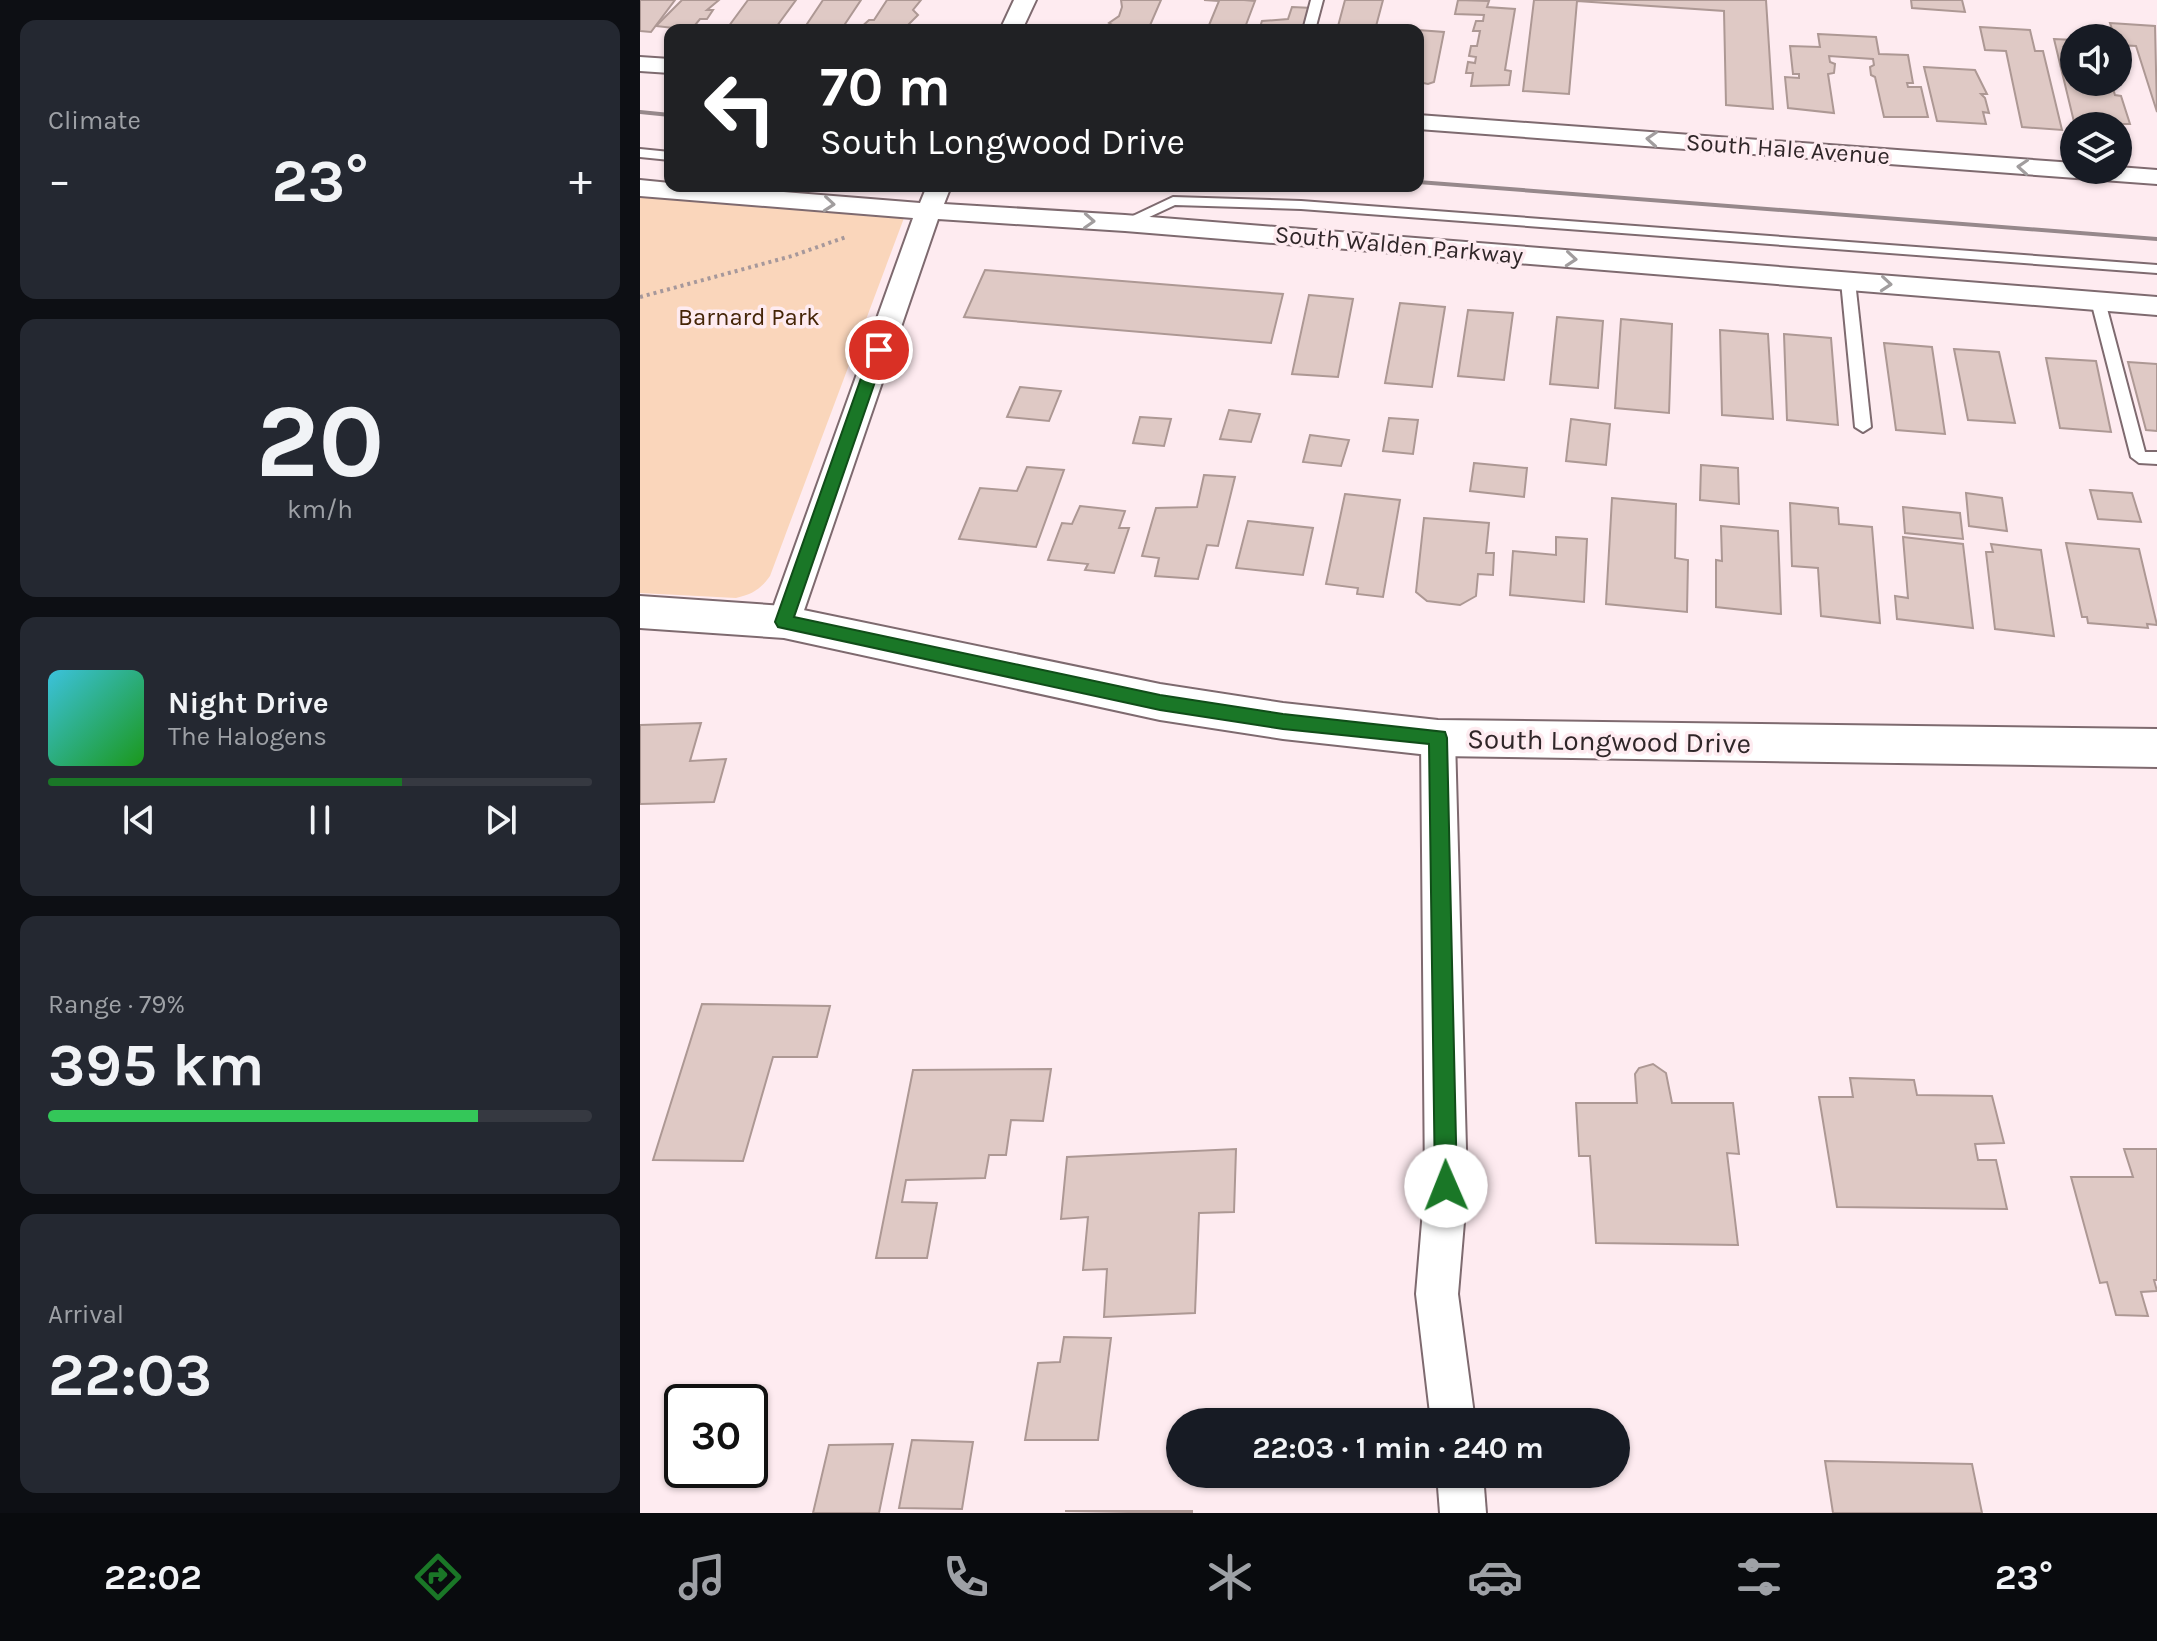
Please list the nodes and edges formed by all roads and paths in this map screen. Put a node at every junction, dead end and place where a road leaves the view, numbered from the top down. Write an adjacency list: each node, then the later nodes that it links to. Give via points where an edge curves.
1 (1025, 0): 3 (street)
2 (1317, 0): 4 (lane)
3 (1014, 24)
4 (1311, 24)
5 (640, 64): 6 (street)
6 (664, 66)
7 (1424, 122): 10 (street, South Hale Avenue, one-way to 7)
8 (640, 153): 9 (lane)
9 (664, 155)
10 (2157, 177)
11 (640, 188): 12 (street, South Walden Parkway)
12 (664, 189)
13 (761, 192): 14 (street, South Walden Parkway)
14 (791, 193): 15 (street, South Walden Parkway, one-way to 15)
15 (934, 199): 16 (street, South Walden Parkway, one-way to 16); 26 (street)
16 (1125, 223): 18 (lane, via 1173,201 1301,205); 19 (street, South Walden Parkway, one-way to 19)
17 (848, 236): 20 (path)
18 (2157, 269)
19 (1848, 281): 21 (street, South Walden Parkway, one-way to 21); 23 (lane)
20 (640, 297)
21 (2098, 301): 22 (street, South Walden Parkway); 24 (lane, via 2139,457)
22 (2157, 306)
23 (1863, 427)
24 (2157, 458)
25 (640, 612): 26 (street, South Longwood Drive)
26 (784, 622): 27 (street, South Longwood Drive, via 1160,702)
27 (1438, 738): 28 (street, South Longwood Drive); 29 (street, via 1446,1186 1437,1294)
28 (2157, 748)
29 (1451, 1408)
30 (1461, 1488): 31 (street)
31 (1463, 1513)

